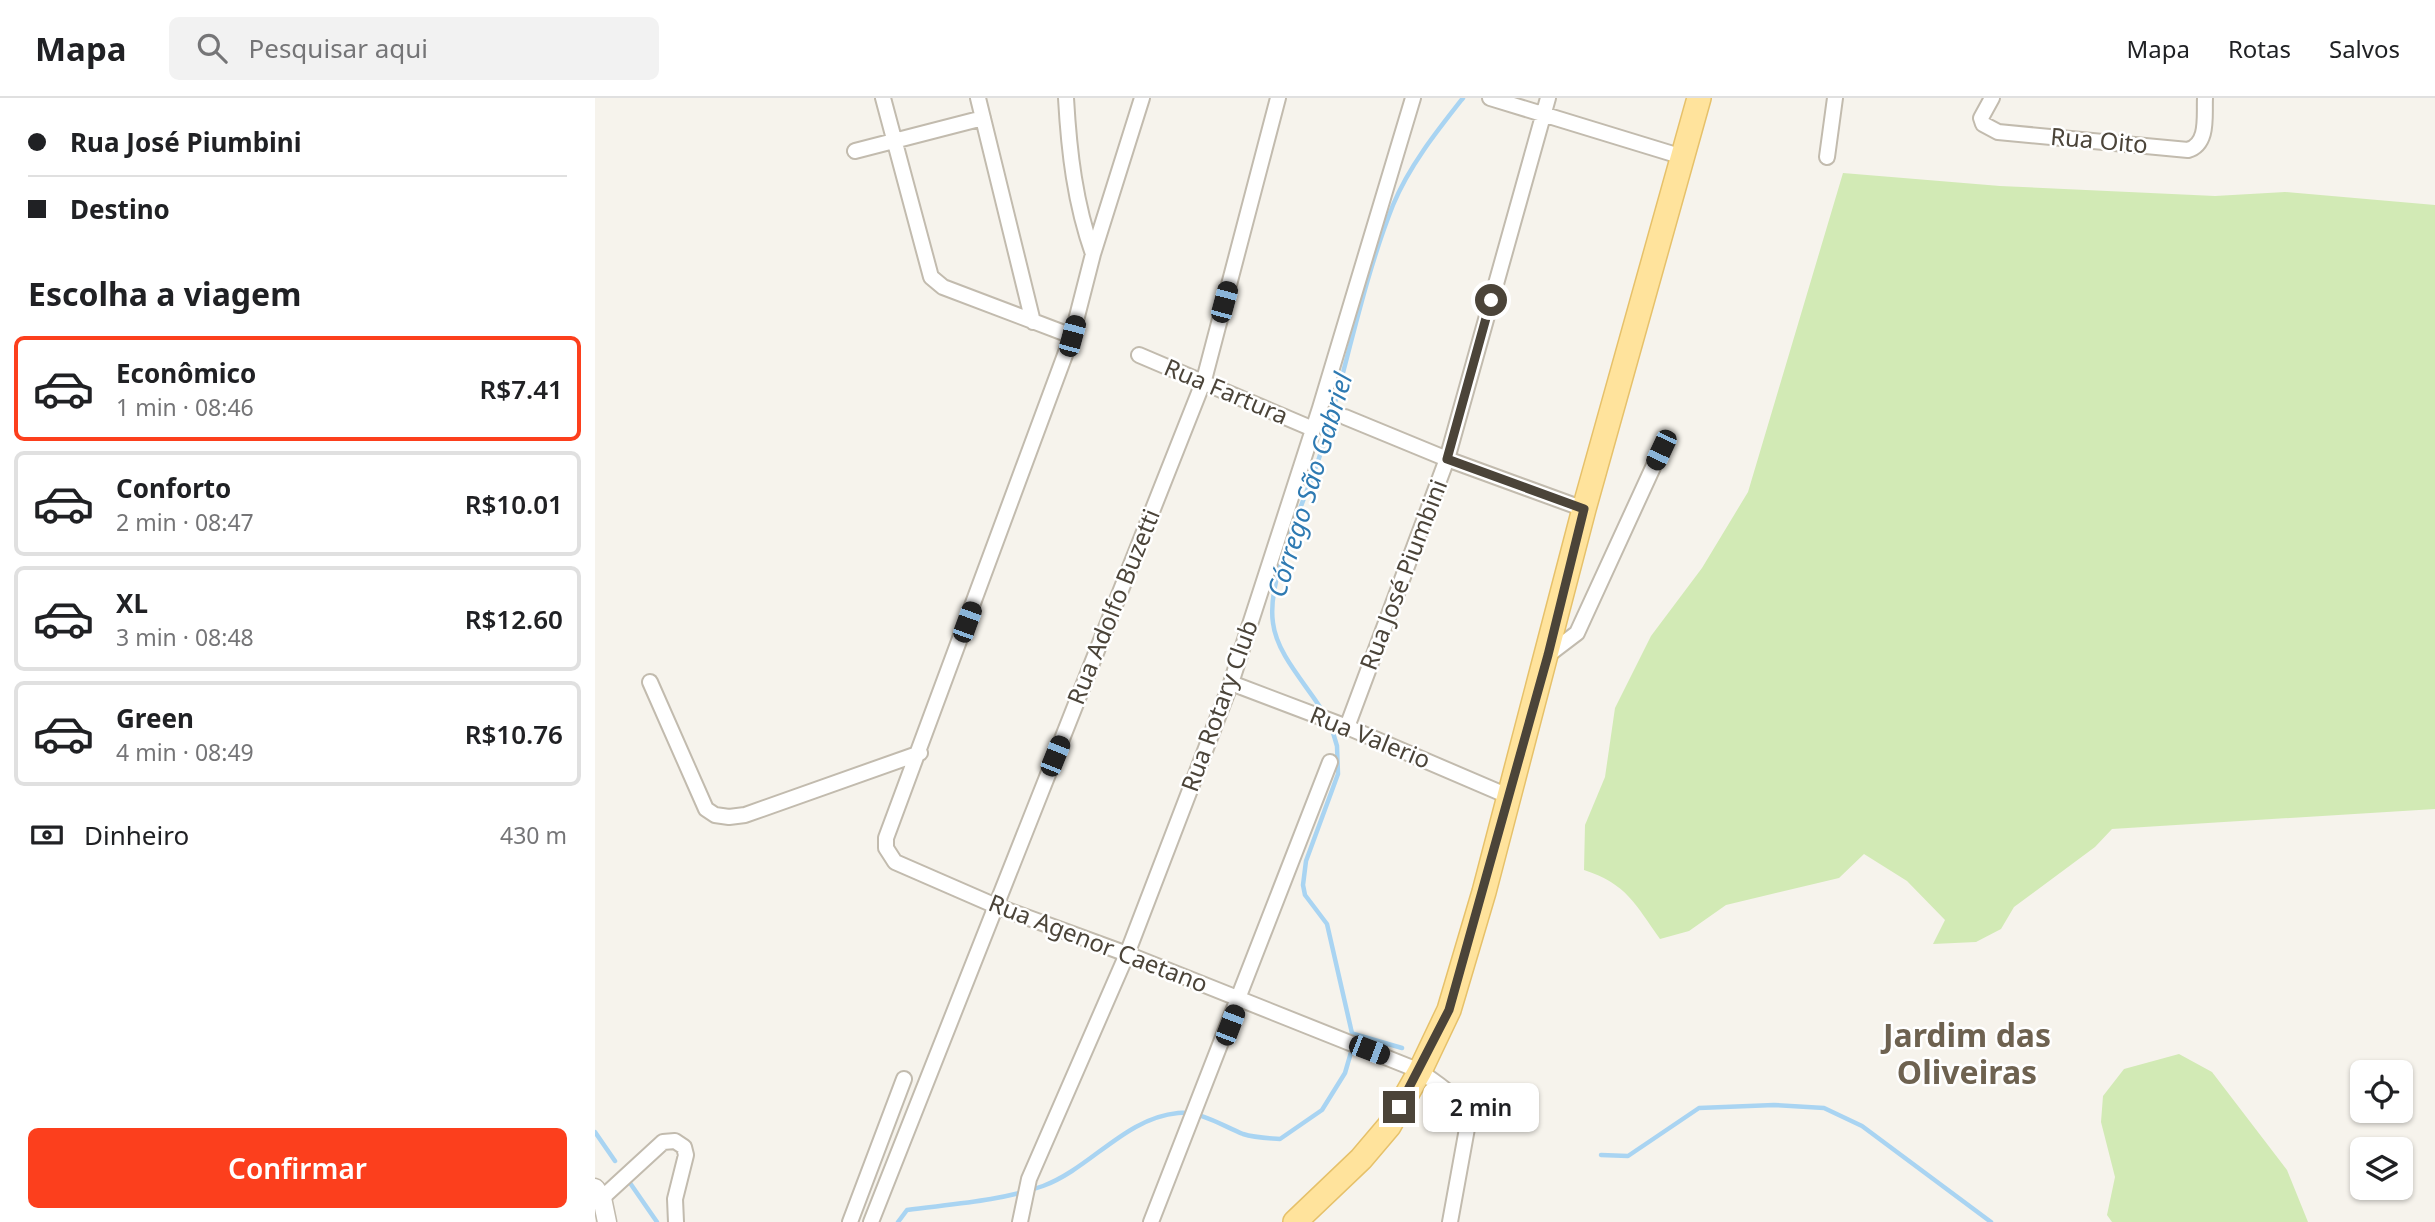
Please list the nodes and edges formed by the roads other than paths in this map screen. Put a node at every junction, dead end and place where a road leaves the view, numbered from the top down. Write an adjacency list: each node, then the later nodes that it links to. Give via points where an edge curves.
1 (883, 98): 15 (street)
2 (978, 98): 14 (street)
3 (1066, 98): 19 (street, via 1070,157 1082,224)
4 (1142, 98): 19 (street)
5 (1278, 98): 23 (street, Rua Adolfo Buzetti)
6 (1413, 98): 25 (street, Rua Rotary Club)
7 (1490, 98): 13 (street)
8 (1548, 98): 13 (street, Rua José Piumbini)
9 (1699, 98): 17 (main road)
10 (1835, 98): 18 (street)
11 (1992, 98): 12 (street, Rua Oito, via 1981,118 1997,132 2188,150 2202,138)
12 (2205, 98)
13 (1543, 115): 17 (street); 27 (street, Rua José Piumbini)
14 (983, 118): 15 (street); 20 (street)
15 (894, 141): 16 (street); 20 (street, via 931,277 943,287)
16 (855, 151)
17 (1683, 157): 28 (main road)
18 (1827, 157)
19 (1093, 254): 21 (street)
20 (1033, 323): 21 (street)
21 (1072, 336): 33 (street)
22 (1139, 355): 23 (street, Rua Fartura)
23 (1204, 380): 25 (street, Rua Fartura); 36 (street, Rua Adolfo Buzetti)
24 (1345, 417): 27 (street)
25 (1313, 429): 31 (street, Rua Rotary Club)
26 (1661, 450): 29 (street, via 1577,633)
27 (1447, 459): 28 (street); 32 (street, Rua José Piumbini)
28 (1584, 509): 29 (main road)
29 (1548, 655): 35 (main road)
30 (650, 682): 33 (street, via 706,809 715,815 745,815)
31 (1231, 683): 32 (street, Rua Valerio); 37 (street, Rua Rotary Club)
32 (1343, 726): 35 (street, Rua Valerio)
33 (920, 753): 36 (street, Rua Agenor Caetano, via 886,848 895,862)
34 (1330, 762): 38 (street)
35 (1508, 796): 39 (main road, via 1449,1010)
36 (996, 906): 37 (street, Rua Agenor Caetano); 45 (street, Rua Adolfo Buzetti)
37 (1127, 954): 38 (street, Rua Agenor Caetano); 46 (street, Rua Rotary Club, via 1029,1179)
38 (1240, 999): 39 (street, Rua Agenor Caetano); 47 (street)
39 (1420, 1071): 48 (main road, via 1388,1126); 49 (street, Rua Agenor Caetano, via 1461,1102 1466,1111 1468,1123)
40 (904, 1079): 44 (street)
41 (598, 1193): 42 (street); 43 (street, via 663,1142 675,1141 686,1155 675,1199)
42 (607, 1222)
43 (676, 1222)
44 (850, 1222)
45 (871, 1222)
46 (1020, 1222)
47 (1151, 1222)
48 (1295, 1222)
49 (1451, 1222)

